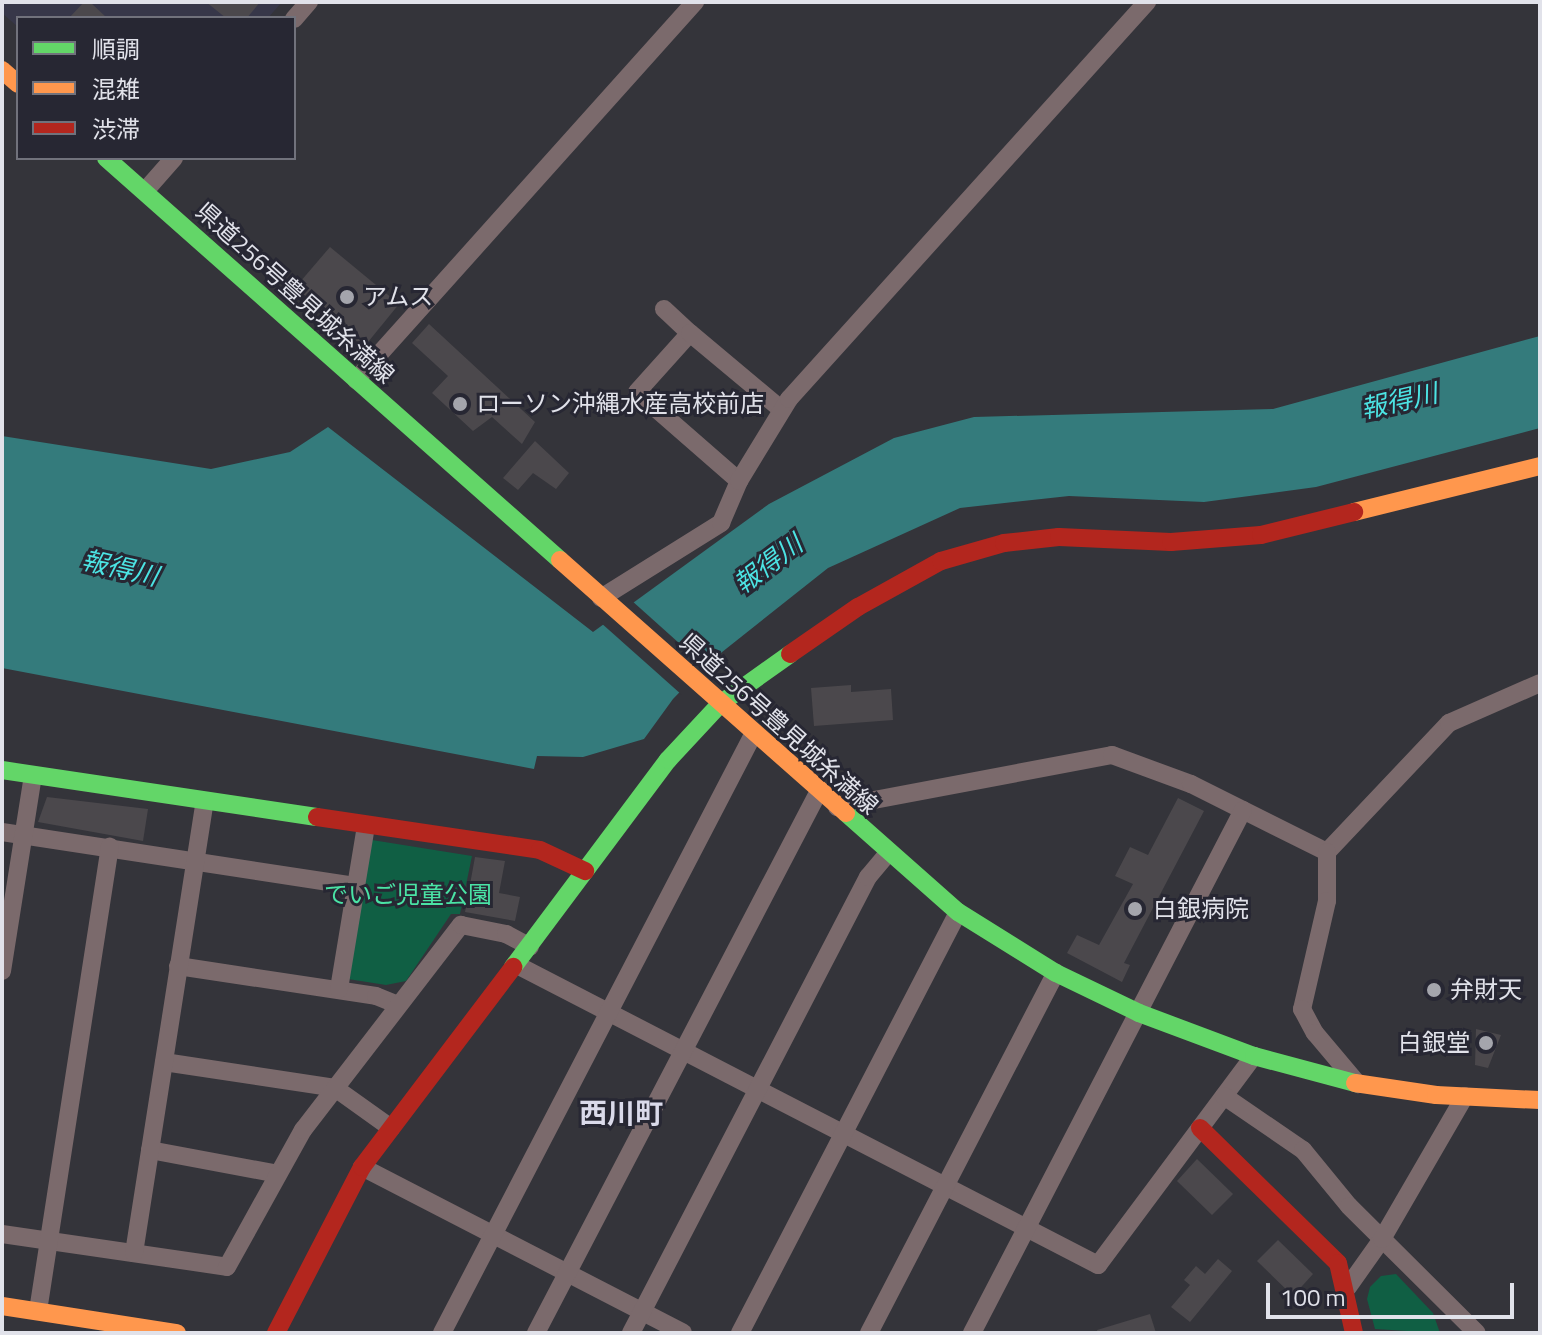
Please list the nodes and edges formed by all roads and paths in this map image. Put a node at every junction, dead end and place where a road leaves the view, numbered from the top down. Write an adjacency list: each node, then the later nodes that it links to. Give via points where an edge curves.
1 (695, 2): 8 (street)
2 (1147, 2): 9 (street)
3 (108, 160): 5 (street, 県道256号豊見城糸満線)
4 (172, 160): 5 (street)
5 (145, 191): 8 (street, 県道256号豊見城糸満線)
6 (664, 309): 7 (street)
7 (690, 333): 9 (street); 11 (street, via 637,392)
8 (356, 380): 12 (street, 県道256号豊見城糸満線)
9 (781, 409): 11 (street)
10 (1540, 466): 14 (street, via 1261,535 1171,542 1059,537 991,546 900,580)
11 (739, 481): 12 (street, via 721,523)
12 (606, 603): 14 (street, 県道256号豊見城糸満線)
13 (1540, 683): 26 (street, via 1449,723)
14 (720, 704): 15 (street, 県道256号豊見城糸満線); 29 (street, via 668,760)
15 (754, 733): 18 (street, 県道256号豊見城糸満線); 39 (street)
16 (2, 770): 17 (street)
17 (33, 775): 19 (street); 24 (street)
18 (819, 791): 20 (street, 県道256号豊見城糸満線); 41 (street)
19 (205, 802): 22 (street); 28 (street)
20 (837, 807): 21 (street, via 1112,755 1145,764); 27 (street, 県道256号豊見城糸満線)
21 (1243, 810): 26 (street); 40 (street)
22 (366, 826): 29 (street, via 540,850); 30 (street)
23 (2, 832): 24 (street)
24 (24, 835): 25 (street); 35 (street)
25 (110, 847): 28 (street); 61 (street)
26 (1327, 852): 44 (street, via 1327,901 1302,1009)
27 (888, 853): 31 (street, 県道256号豊見城糸満線); 46 (street, via 868,877)
28 (195, 861): 30 (street); 34 (street)
29 (585, 871): 32 (street)
30 (355, 886): 37 (street)
31 (958, 912): 36 (street, 県道256号豊見城糸満線); 52 (street)
32 (530, 947): 33 (street); 38 (street, via 506,934 461,925)
33 (517, 965): 39 (street); 50 (street)
34 (178, 966): 37 (street); 43 (street)
35 (2, 971)
36 (1056, 973): 40 (street, 県道256号豊見城糸満線); 56 (street)
37 (339, 989): 38 (street)
38 (398, 1005): 45 (street)
39 (609, 1012): 41 (street); 59 (street)
40 (1139, 1013): 42 (street, 県道256号豊見城糸満線); 57 (street)
41 (684, 1051): 46 (street); 63 (street)
42 (1254, 1056): 44 (street, 県道256号豊見城糸満線); 47 (street)
43 (164, 1062): 45 (street); 53 (street)
44 (1358, 1084): 48 (street, 県道256号豊見城糸満線)
45 (335, 1088): 50 (street); 55 (street)
46 (759, 1090): 52 (street); 67 (street)
47 (1224, 1096): 51 (street); 60 (street, via 1303,1150)
48 (1465, 1096): 49 (street, 県道256号豊見城糸満線); 60 (street)
49 (1540, 1100)
50 (391, 1128): 54 (street)
51 (1200, 1128): 57 (street, via 1098,1265); 64 (street, via 1338,1263)
52 (843, 1133): 56 (street); 74 (street)
53 (150, 1150): 55 (street); 62 (street)
54 (362, 1167): 59 (street); 69 (street)
55 (278, 1174): 62 (street, via 227,1267)
56 (946, 1186): 57 (street); 75 (street)
57 (1027, 1228): 76 (street)
58 (2, 1234): 61 (street)
59 (493, 1235): 63 (street); 70 (street)
60 (1382, 1239): 64 (street); 78 (street)
61 (49, 1241): 62 (street); 66 (street)
62 (134, 1253)
63 (568, 1274): 67 (street); 71 (street)
64 (1348, 1287): 77 (street)
65 (2, 1306): 66 (street)
66 (38, 1311): 68 (street)
67 (642, 1312): 72 (street); 73 (street)
68 (177, 1333)
69 (276, 1333)
70 (442, 1333)
71 (536, 1333)
72 (631, 1333)
73 (683, 1333)
74 (740, 1333)
75 (869, 1333)
76 (972, 1333)
77 (1354, 1333)
78 (1477, 1333)

